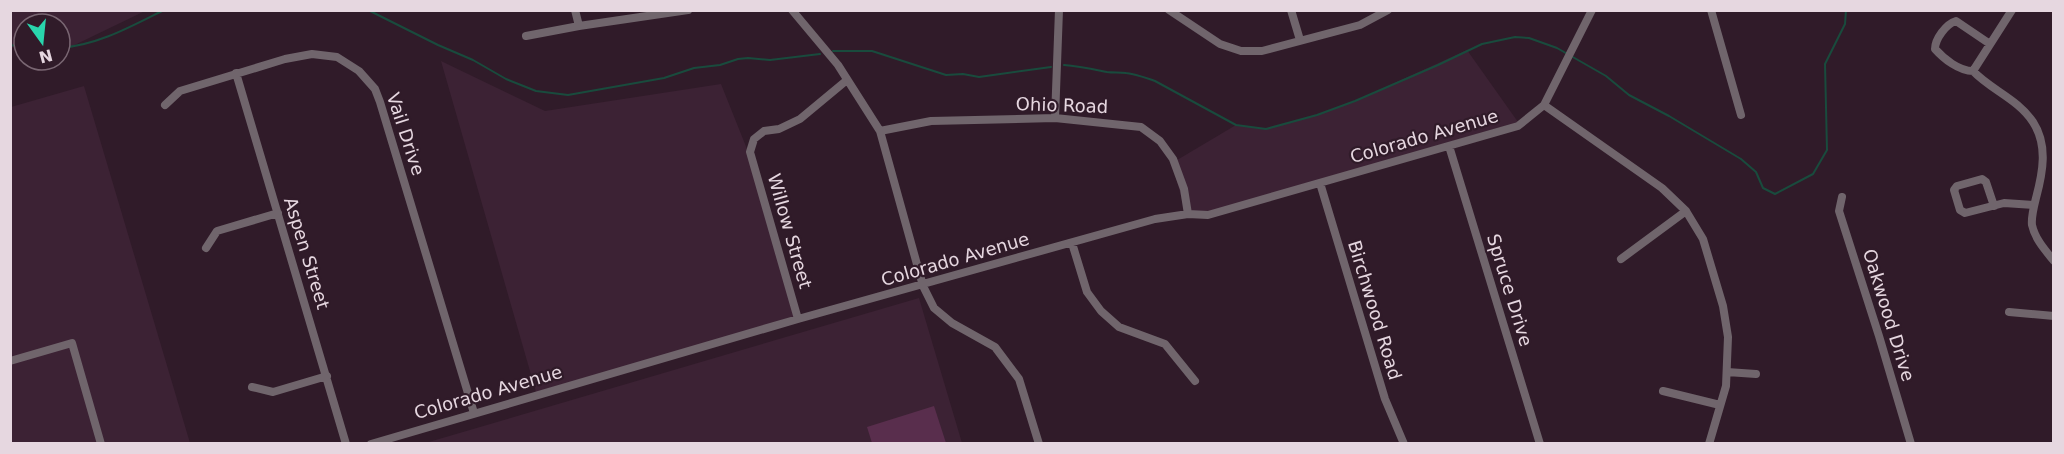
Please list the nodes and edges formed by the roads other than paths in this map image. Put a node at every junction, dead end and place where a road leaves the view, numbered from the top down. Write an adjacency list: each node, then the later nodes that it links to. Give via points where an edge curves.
1 (575, 10): 11 (street)
2 (688, 10): 11 (street)
3 (792, 10): 17 (street)
4 (1059, 10): 21 (street)
5 (1169, 10): 13 (street, via 1220,44 1241,51 1262,51)
6 (1291, 10): 13 (street)
7 (1388, 10): 13 (street, via 1360,25)
8 (1592, 10): 19 (street)
9 (1711, 10): 20 (street)
10 (2012, 10): 14 (street)
11 (579, 26): 12 (street)
12 (526, 36)
13 (1300, 40)
14 (1990, 44): 15 (street); 15 (street, via 1956,21 1950,23 1936,43 1935,51 1944,58 1964,71)
15 (1973, 71): 26 (street, via 2018,106 2032,121 2043,144 2042,174)
16 (236, 73): 18 (street, Vail Drive, via 180,91); 29 (street, Aspen Street); 47 (street, Vail Drive, via 312,54 337,57 366,77 375,89)
17 (847, 80): 22 (street); 38 (street, Willow Street, via 800,118 779,129 764,131 754,139 750,152)
18 (165, 105)
19 (1544, 105): 23 (street, Colorado Avenue, via 1518,126); 28 (street, via 1662,188)
20 (1741, 115)
21 (1055, 118): 22 (street, Ohio Road, via 931,121); 30 (street, Ohio Road, via 1141,127 1160,141 1173,159)
22 (880, 130): 35 (street)
23 (1449, 146): 24 (street, Colorado Avenue); 53 (street, Spruce Drive)
24 (1320, 183): 30 (street, Colorado Avenue, via 1208,215); 52 (street, Birchwood Road, via 1384,399)
25 (1842, 197): 55 (street, Oakwood Drive, via 1839,211)
26 (2034, 205): 27 (street, via 2012,202); 34 (street, via 2032,224 2038,240)
27 (1994, 206): 27 (street, via 1962,212 1955,188 1984,180)
28 (1686, 211): 33 (street); 40 (street, via 1706,246 1723,306 1728,337)
29 (278, 213): 32 (street, via 217,231); 42 (street, Aspen Street)
30 (1188, 214): 31 (street, Colorado Avenue, via 1155,219)
31 (1072, 243): 35 (street, Colorado Avenue); 43 (street, via 1087,292 1101,311 1119,327 1165,344)
32 (206, 248)
33 (1621, 259)
34 (2054, 261)
35 (923, 286): 38 (street, Colorado Avenue); 51 (street, via 934,308 952,323 995,346 1019,379)
36 (2009, 312): 37 (street)
37 (2054, 316)
38 (798, 319): 47 (street, Colorado Avenue)
39 (10, 361): 48 (street, via 72,343)
40 (1727, 372): 41 (street); 46 (street)
41 (1756, 374)
42 (327, 376): 44 (street, via 273,392); 49 (street, Aspen Street)
43 (1195, 381)
44 (252, 387)
45 (1663, 391): 46 (street)
46 (1720, 405): 54 (street)
47 (474, 413): 50 (street, Colorado Avenue)
48 (101, 444)
49 (346, 444)
50 (371, 444)
51 (1039, 444)
52 (1404, 444)
53 (1539, 444)
54 (1709, 444)
55 (1911, 444)

